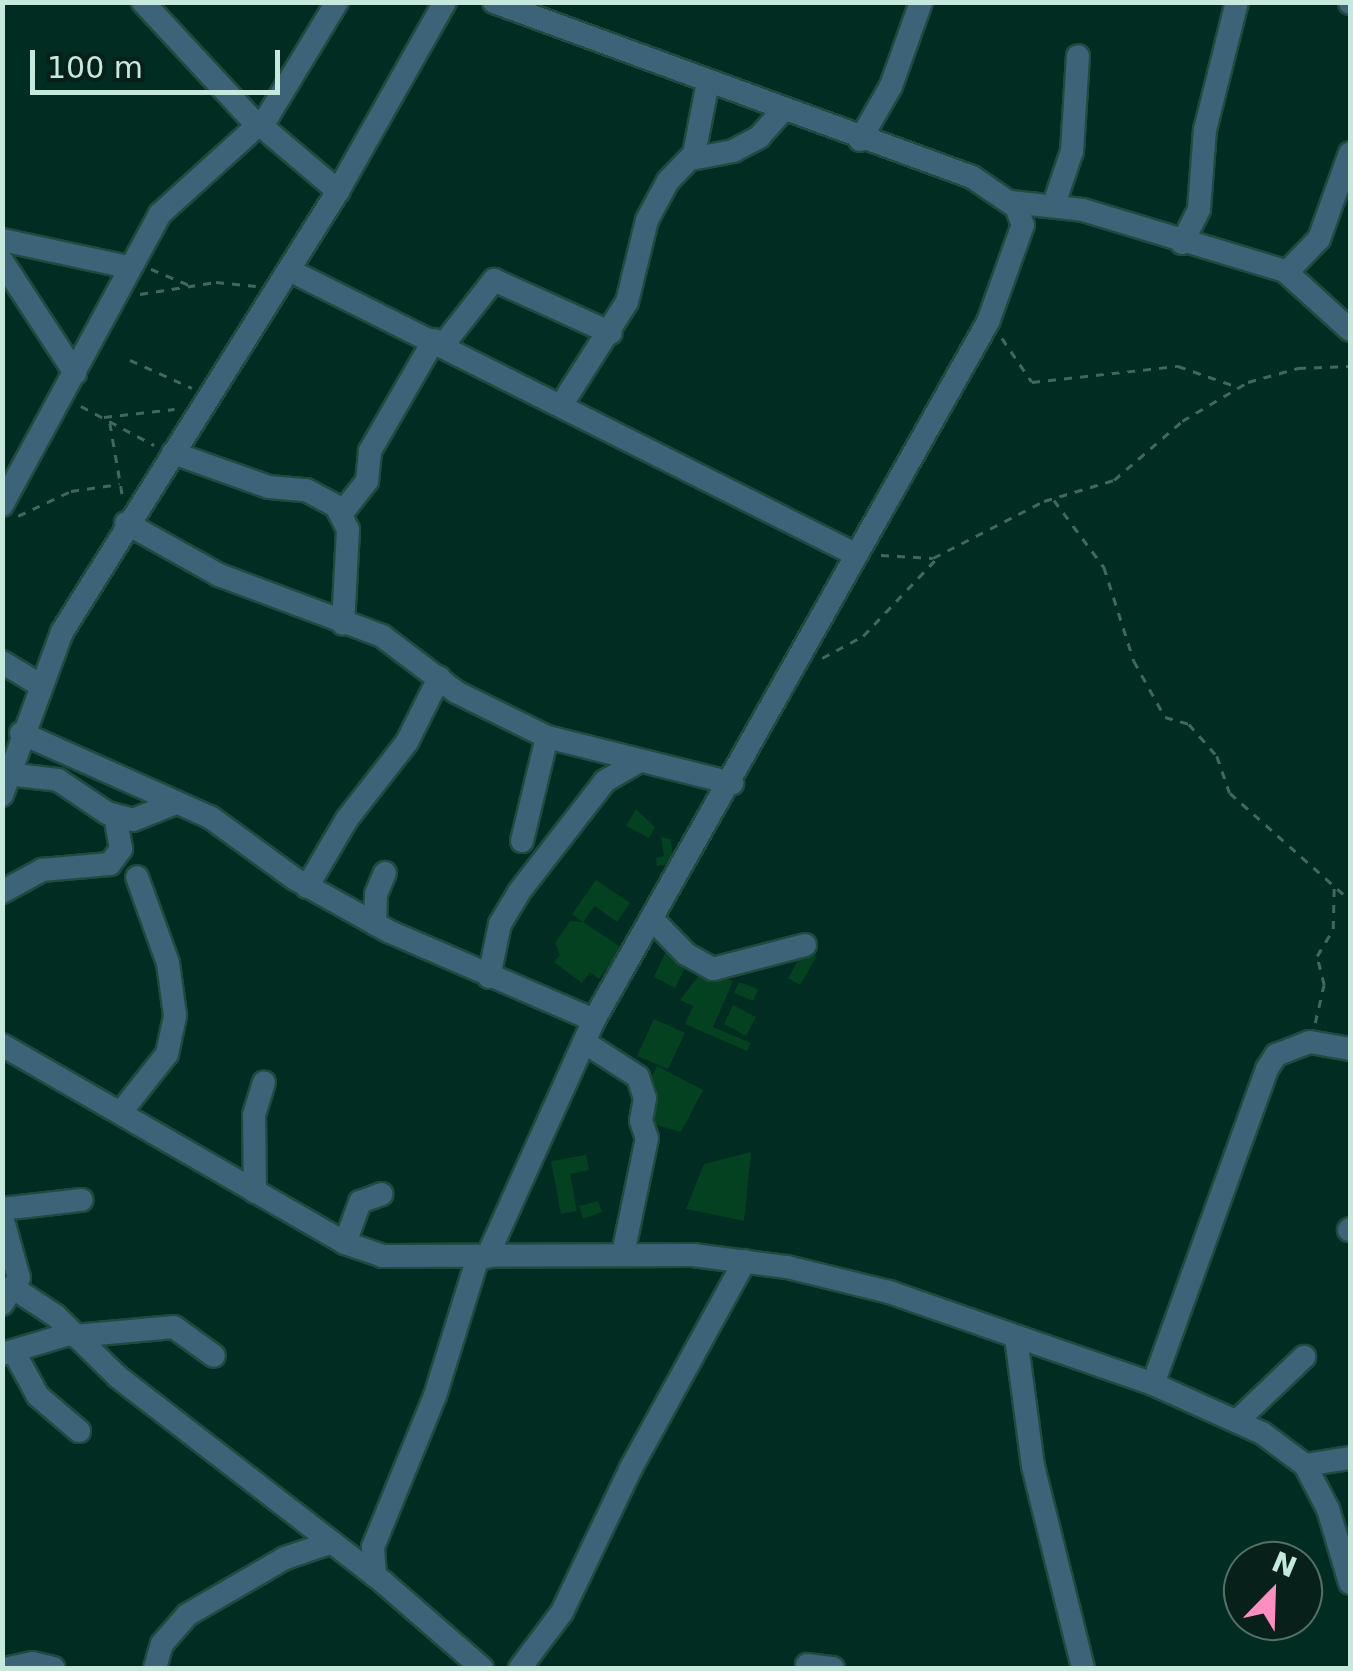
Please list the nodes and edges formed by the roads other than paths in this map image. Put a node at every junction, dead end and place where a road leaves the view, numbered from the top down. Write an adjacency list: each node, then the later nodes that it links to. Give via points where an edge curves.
1 (143, 2): 10 (street)
2 (337, 2): 10 (street, via 291,88)
3 (445, 2): 14 (street)
4 (494, 2): 8 (street)
5 (921, 2): 11 (street, via 910,43)
6 (1237, 2): 19 (street, via 1205,130 1199,209)
7 (1078, 56): 16 (street, via 1075,132)
8 (708, 82): 9 (street); 13 (street)
9 (784, 110): 11 (street); 13 (street, via 759,137 734,151)
10 (258, 125): 14 (street); 21 (street, via 186,185)
11 (860, 140): 15 (street, via 972,178)
12 (1350, 152): 22 (street, via 1319,239)
13 (691, 159): 25 (street, via 655,201 627,302)
14 (338, 191): 23 (street)
15 (1011, 202): 16 (street); 17 (street)
16 (1053, 204): 17 (street); 19 (street)
17 (1023, 228): 33 (street, via 988,322)
18 (2, 240): 21 (street)
19 (1182, 243): 22 (street)
20 (2, 261): 27 (street)
21 (129, 264): 27 (street)
22 (1288, 272): 24 (street)
23 (283, 280): 26 (street); 29 (street)
24 (1350, 330)
25 (611, 333): 26 (street, via 494,280); 28 (street)
26 (438, 342): 28 (street); 31 (street, via 370,451 367,481)
27 (75, 372): 30 (street)
28 (562, 404): 33 (street)
29 (173, 454): 31 (street, via 269,487 306,490); 32 (street)
30 (2, 505)
31 (342, 513): 34 (street, via 348,530)
32 (127, 521): 34 (street, via 219,575); 37 (street, via 62,632)
33 (858, 552): 41 (street)
34 (343, 624): 36 (street, via 382,636)
35 (2, 662): 37 (street)
36 (438, 678): 39 (street); 48 (street, via 407,742 347,819)
37 (40, 685): 38 (street)
38 (21, 733): 42 (street); 43 (street)
39 (547, 737): 40 (street); 45 (street)
40 (638, 762): 41 (street); 53 (street, via 605,781 518,892 500,924)
41 (732, 783): 50 (street)
42 (5, 785): 44 (street, via 58,780)
43 (176, 803): 44 (street, via 148,818); 48 (street, via 223,825)
44 (116, 816): 49 (street, via 121,849 110,864 42,870)
45 (522, 841)
46 (385, 874): 51 (street)
47 (137, 877): 59 (street, via 168,963 175,1015 167,1054)
48 (307, 886): 51 (street)
49 (2, 892)
50 (653, 920): 52 (street, via 686,954 713,968); 54 (street)
51 (375, 924): 53 (street)
52 (805, 945)
53 (489, 976): 54 (street)
54 (594, 1020): 55 (street)
55 (584, 1042): 66 (street, via 638,1077 645,1098 641,1120 648,1138); 67 (street)
56 (2, 1045): 59 (street)
57 (1350, 1050): 75 (street, via 1310,1042 1276,1055 1267,1069)
58 (264, 1082): 60 (street, via 254,1115)
59 (121, 1112): 60 (street)
60 (255, 1192): 65 (street)
61 (382, 1194): 65 (street, via 360,1202)
62 (82, 1200): 63 (street)
63 (2, 1210)
64 (5, 1230): 69 (street)
65 (345, 1244): 67 (street, via 382,1256)
66 (623, 1254): 67 (street); 68 (street)
67 (483, 1257): 81 (street, via 373,1546)
68 (744, 1262): 71 (street, via 889,1292); 88 (street, via 631,1468 562,1612)
69 (9, 1297): 70 (street)
70 (74, 1334): 72 (street); 73 (street, via 174,1327); 80 (street)
71 (1016, 1337): 75 (street); 90 (street, via 1033,1466)
72 (8, 1353): 77 (street, via 38,1396)
73 (214, 1356)
74 (1304, 1357): 76 (street)
75 (1153, 1384): 76 (street)
76 (1237, 1421): 79 (street)
77 (78, 1431)
78 (1350, 1458): 79 (street)
79 (1304, 1465): 82 (street, via 1324,1499)
80 (330, 1544): 81 (street); 86 (street, via 285,1558 187,1615 162,1644)
81 (375, 1576): 87 (street)
82 (1350, 1583)
83 (806, 1664): 89 (street)
84 (9, 1668): 85 (street)
85 (53, 1668)
86 (156, 1668)
87 (482, 1668)
88 (520, 1668)
89 (833, 1668)
90 (1082, 1668)

